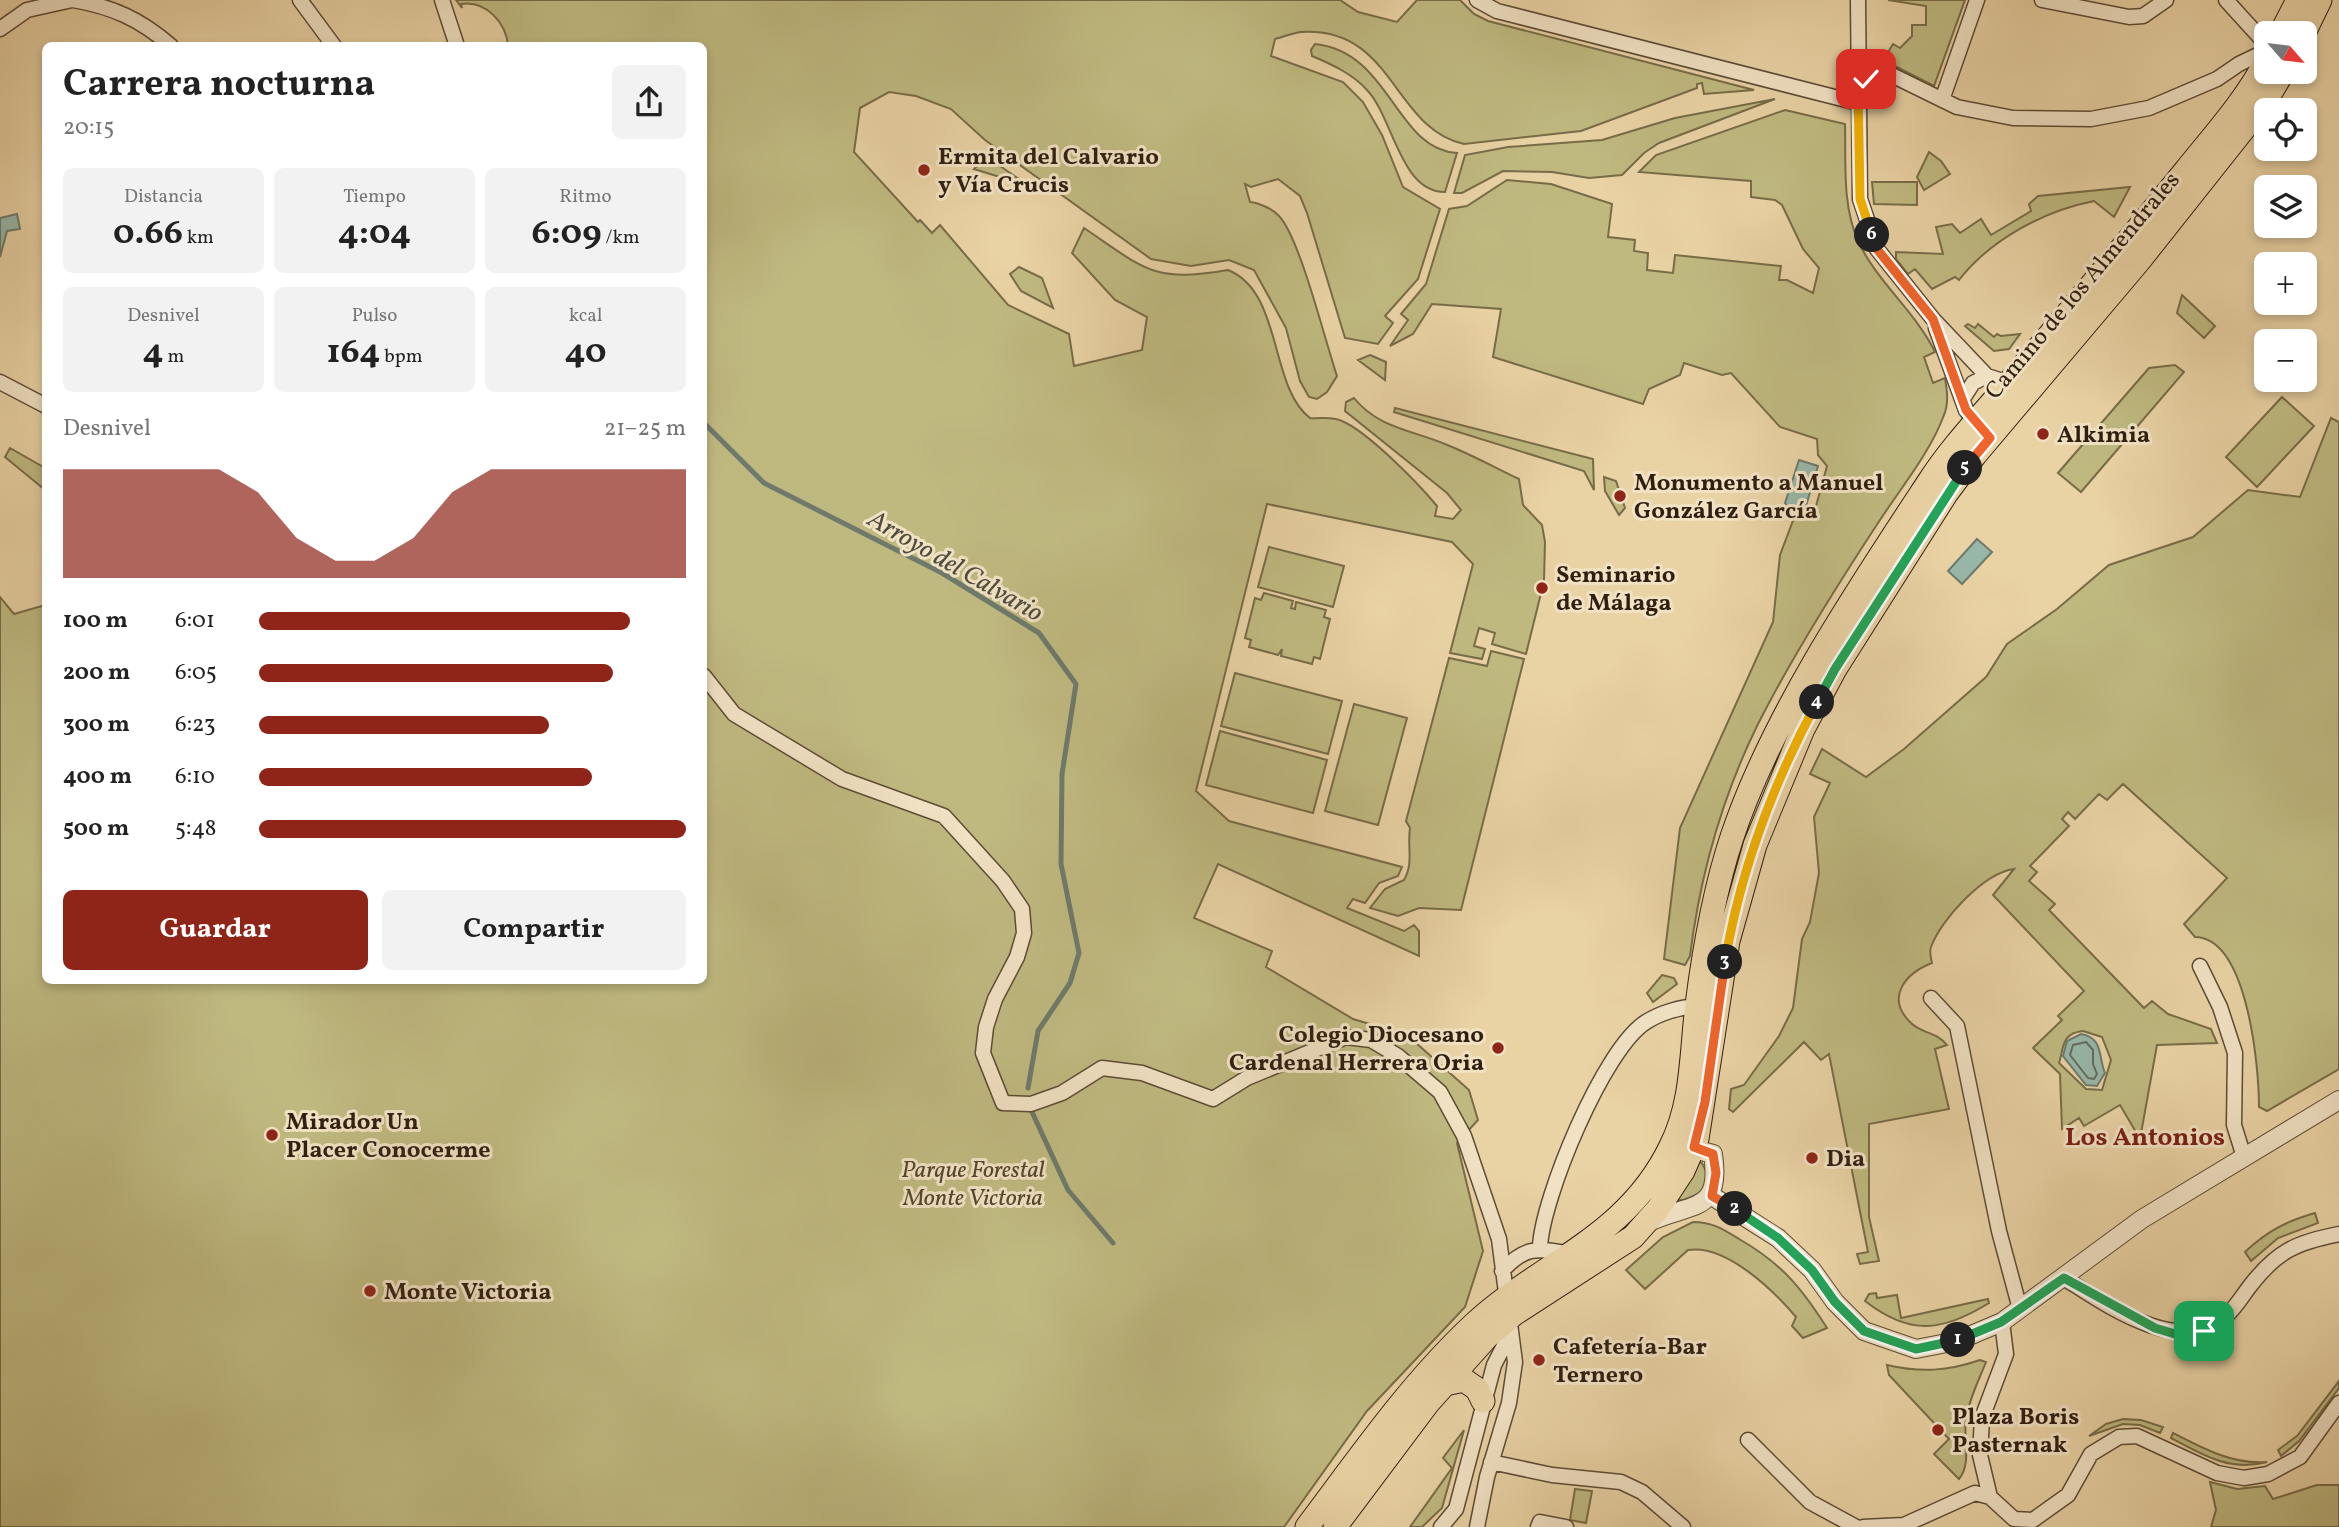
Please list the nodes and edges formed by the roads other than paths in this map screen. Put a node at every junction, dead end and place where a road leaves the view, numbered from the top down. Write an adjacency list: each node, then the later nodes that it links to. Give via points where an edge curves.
1 (73, 0): 14 (street, via 27,10); 16 (street, via 120,10)
2 (300, 0): 17 (street)
3 (442, 0): 18 (street)
4 (1477, 0): 26 (street, via 1497,11)
5 (1858, 0): 20 (street)
6 (1977, 0): 25 (street)
7 (2042, 0): 8 (street, via 2129,17 2143,16)
8 (2165, 0)
9 (2226, 0): 15 (street)
10 (2298, 0): 12 (main road)
11 (2320, 0): 13 (main road)
12 (2287, 21)
13 (2310, 21)
14 (0, 29)
15 (2254, 31)
16 (166, 42)
17 (331, 42)
18 (456, 42)
19 (2254, 57): 25 (street, via 2217,79 2149,108 2091,119 2012,118)
20 (1859, 59): 21 (street); 24 (street)
21 (1889, 75): 24 (street, via 1876,75); 25 (street)
22 (2254, 83): 30 (main road, Camino de los Almendrales)
23 (2276, 84): 34 (main road, Camino de los Almendrales, via 2132,271)
24 (1858, 88): 26 (street)
25 (1942, 100)
26 (1858, 103): 27 (street, via 1860,199 1867,223 1877,249)
27 (1933, 319): 28 (street); 31 (street)
28 (1987, 376): 30 (street); 31 (street, via 1973,383)
29 (0, 382): 32 (street)
30 (2009, 383): 33 (main road, Camino de los Almendrales)
31 (1964, 397): 33 (street)
32 (42, 404)
33 (1973, 421): 34 (street); 38 (main road, Camino de los Almendrales, via 1927,483 1817,660 1759,771 1731,839)
34 (1990, 438): 40 (main road, Camino de los Almendrales, via 1946,494 1835,669 1779,781 1728,941 1705,1102)
35 (707, 680): 47 (street, via 734,714 842,779 944,816 1003,881 1022,909 1024,933 986,1027 984,1053 1003,1102 1031,1104 1062,1093 1102,1068 1142,1073 1213,1099 1247,1078 1346,1037 1371,1040 1440,1092 1464,1136 1499,1238)
36 (2200, 966): 41 (street, via 2235,1053 2234,1125)
37 (1931, 998): 49 (street, via 1957,1026 1999,1231)
38 (1697, 1006): 40 (main road, Camino de los Almendrales); 45 (street, via 1682,1007 1645,1023 1613,1057 1549,1200)
39 (2339, 1100): 41 (street)
40 (1683, 1146): 42 (street, via 1713,1154); 43 (main road, Camino de los Almendrales, via 1683,1171); 46 (main road, Camino de los Almendrales, via 1640,1197)
41 (2244, 1157): 48 (street, via 2142,1219)
42 (1712, 1196): 43 (street, via 1705,1203 1673,1210); 51 (street, via 1778,1238 1864,1331 1916,1349 1956,1340)
43 (1646, 1223): 50 (main road, Camino de los Almendrales, via 1633,1237)
44 (2339, 1234): 48 (street, via 2291,1246 2259,1274 2228,1315 2204,1331 2175,1334 2155,1328)
45 (1540, 1247): 46 (street); 47 (street, via 1516,1256)
46 (1573, 1254): 50 (main road, Camino de los Almendrales)
47 (1502, 1271): 50 (street)
48 (2064, 1278): 49 (street)
49 (2021, 1309): 51 (street)
50 (1508, 1317): 52 (main road, Camino de los Almendrales); 53 (street, Camino de los Almendrales); 56 (street, via 1515,1363); 58 (main road, Camino de los Almendrales, via 1452,1344)
51 (2001, 1322): 57 (street, via 2006,1354 1982,1418 1980,1455)
52 (1445, 1384): 53 (main road, via 1464,1380 1477,1389); 59 (main road, Camino de los Almendrales)
53 (1483, 1401): 60 (street, Camino de los Almendrales, via 1456,1509)
54 (2339, 1403): 57 (street, via 2300,1457 2267,1474 2244,1478 2217,1473 2137,1436 2119,1437 2091,1454 2068,1495 2033,1520 2014,1519)
55 (1748, 1440): 65 (street, via 1810,1503)
56 (1492, 1462): 61 (street); 64 (street, via 1552,1475 1621,1482 1642,1492)
57 (1990, 1497): 66 (street, via 1966,1494 1905,1525)
58 (1307, 1527)
59 (1335, 1527)
60 (1441, 1527)
61 (1477, 1527)
62 (1538, 1527): 63 (street, via 1539,1522)
63 (1566, 1527)
64 (1683, 1527)
65 (1856, 1527)
66 (1863, 1527)

